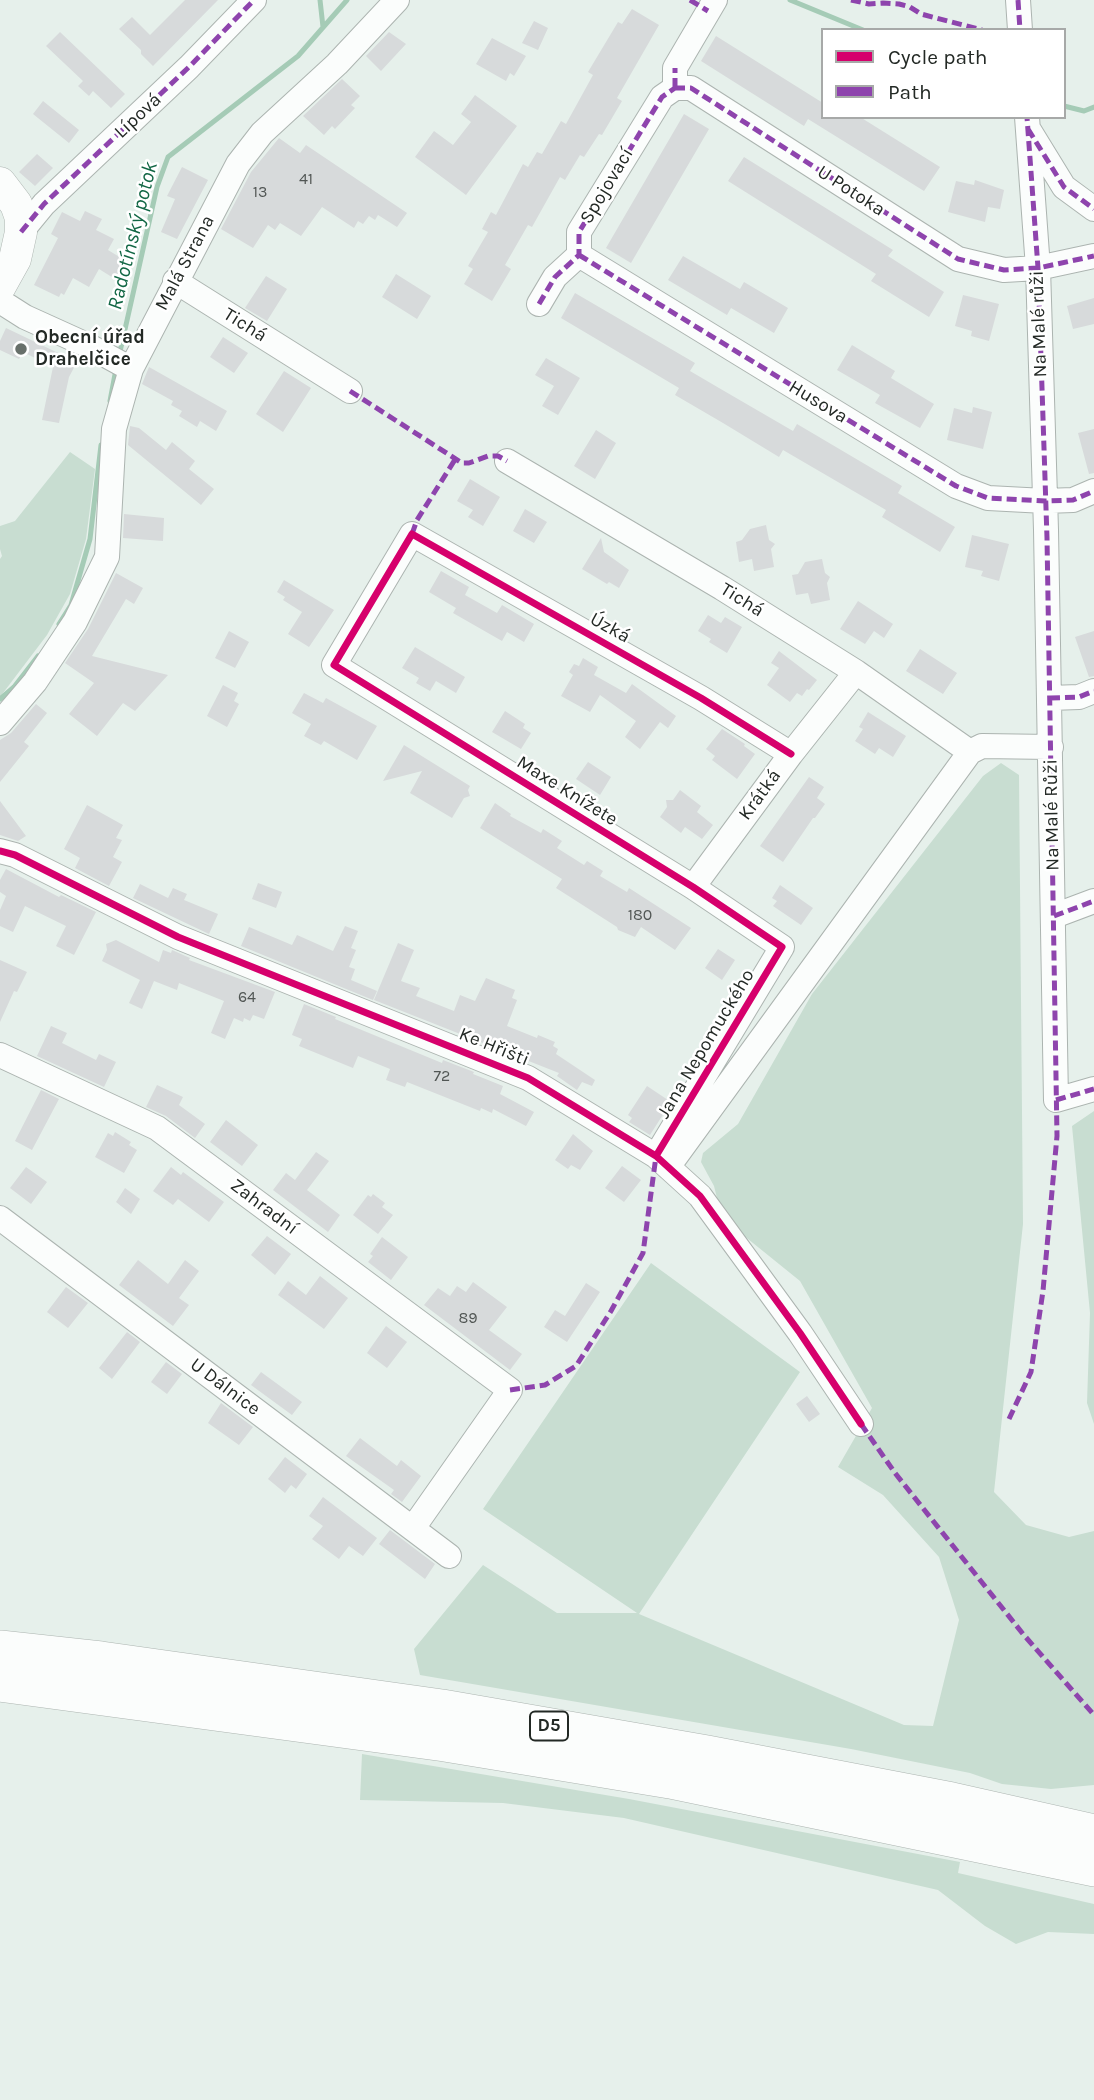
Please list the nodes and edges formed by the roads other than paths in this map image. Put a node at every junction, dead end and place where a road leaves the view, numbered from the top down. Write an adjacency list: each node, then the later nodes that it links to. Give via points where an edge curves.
1 (254, 0): 10 (street, Lípová, via 44,204)
2 (397, 0): 14 (street, Malá Strana, via 262,133 238,164)
3 (715, 0): 6 (street, Spojovací)
4 (1018, 0): 5 (street)
5 (1020, 28)
6 (675, 78): 11 (street, Spojovací, via 579,232); 13 (street, U Potoka, via 958,259 1004,270)
7 (1027, 122): 9 (street, via 1064,187); 13 (street, Na Malé růži)
8 (0, 183): 10 (main road, via 16,204)
9 (1094, 209)
10 (22, 232): 15 (main road, via 15,259)
11 (579, 255): 17 (street, via 555,277); 22 (street, Husova, via 957,486 988,498)
12 (1094, 256): 13 (street, U Potoka)
13 (1038, 268): 22 (street, Na Malé růži)
14 (175, 281): 18 (street, Malá Strana); 19 (street, Tichá)
15 (0, 286)
16 (0, 301): 18 (street)
17 (539, 304)
18 (121, 364): 28 (street, Malá Strana, via 107,557 75,622 35,682)
19 (350, 391)
20 (507, 461): 25 (street, Tichá)
21 (1084, 495): 22 (street, Husova)
22 (1045, 501): 23 (street, Na Malé růži)
23 (1046, 530): 27 (street, Na Malé Růži)
24 (334, 665): 31 (street, Úzká, via 412,534); 33 (street, Maxe Knížete)
25 (856, 672): 30 (street, Tichá); 31 (street, Krátká)
26 (1094, 691): 27 (street)
27 (1050, 698): 29 (street, Na Malé Růži)
28 (0, 723)
29 (1051, 747): 30 (street, via 982,746); 35 (street, Na Malé Růži)
30 (970, 751): 39 (street, Jana Nepomuckého)
31 (791, 754): 33 (street, Krátká)
32 (0, 851): 39 (street, Ke Hřišti, via 178,937 528,1078)
33 (693, 887): 36 (street, Maxe Knížete)
34 (1094, 901): 35 (street)
35 (1054, 916): 38 (street, Na Malé Růži, via 1056,1100)
36 (782, 947): 39 (street, Jana Nepomuckého)
37 (0, 1055): 42 (street, Zahradní, via 157,1128 510,1390)
38 (1094, 1089)
39 (662, 1162): 41 (street, Ke Hřišti, via 701,1196)
40 (0, 1218): 42 (street, U Dálnice)
41 (861, 1424)
42 (413, 1528): 43 (street, U Dálnice)
43 (449, 1556)
44 (0, 1649): 46 (highway, D5, via 442,1708 707,1754)
45 (0, 1683): 47 (highway, D5, via 445,1743 670,1780)
46 (1094, 1833)
47 (1094, 1868)

